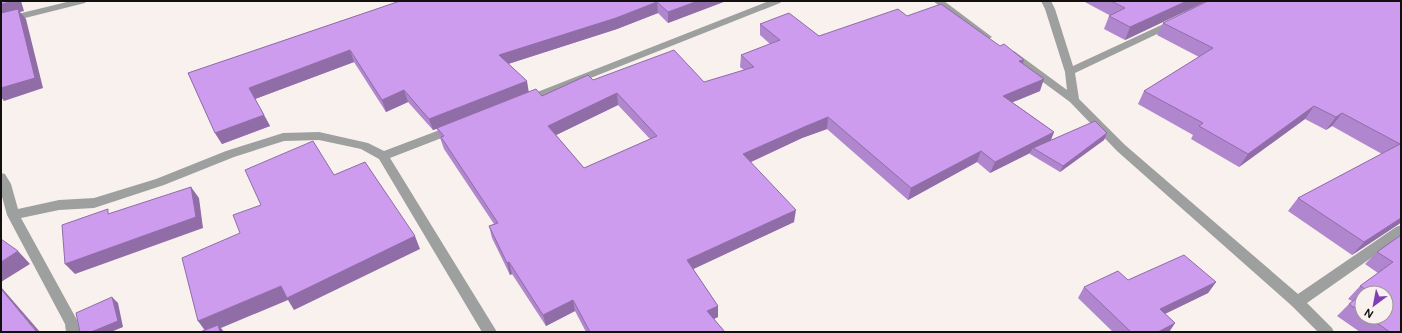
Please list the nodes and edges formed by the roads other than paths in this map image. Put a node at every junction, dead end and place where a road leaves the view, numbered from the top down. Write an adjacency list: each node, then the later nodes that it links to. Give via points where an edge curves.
1 (82, 1): 6 (street)
2 (777, 1): 9 (street)
3 (938, 1): 8 (street)
4 (1046, 1): 7 (street)
5 (1183, 18): 7 (street)
6 (1, 21)
7 (1070, 72): 8 (street)
8 (1074, 100): 15 (street, via 1121,148)
9 (517, 103)
10 (465, 124): 11 (street)
11 (383, 156): 13 (street, via 364,146 319,136 283,137 94,203 59,205); 17 (street)
12 (1, 177): 13 (street)
13 (13, 215): 16 (street, via 72,324)
14 (1401, 230): 15 (street)
15 (1297, 302): 18 (street)
16 (73, 332)
17 (490, 332)
18 (1327, 332)

